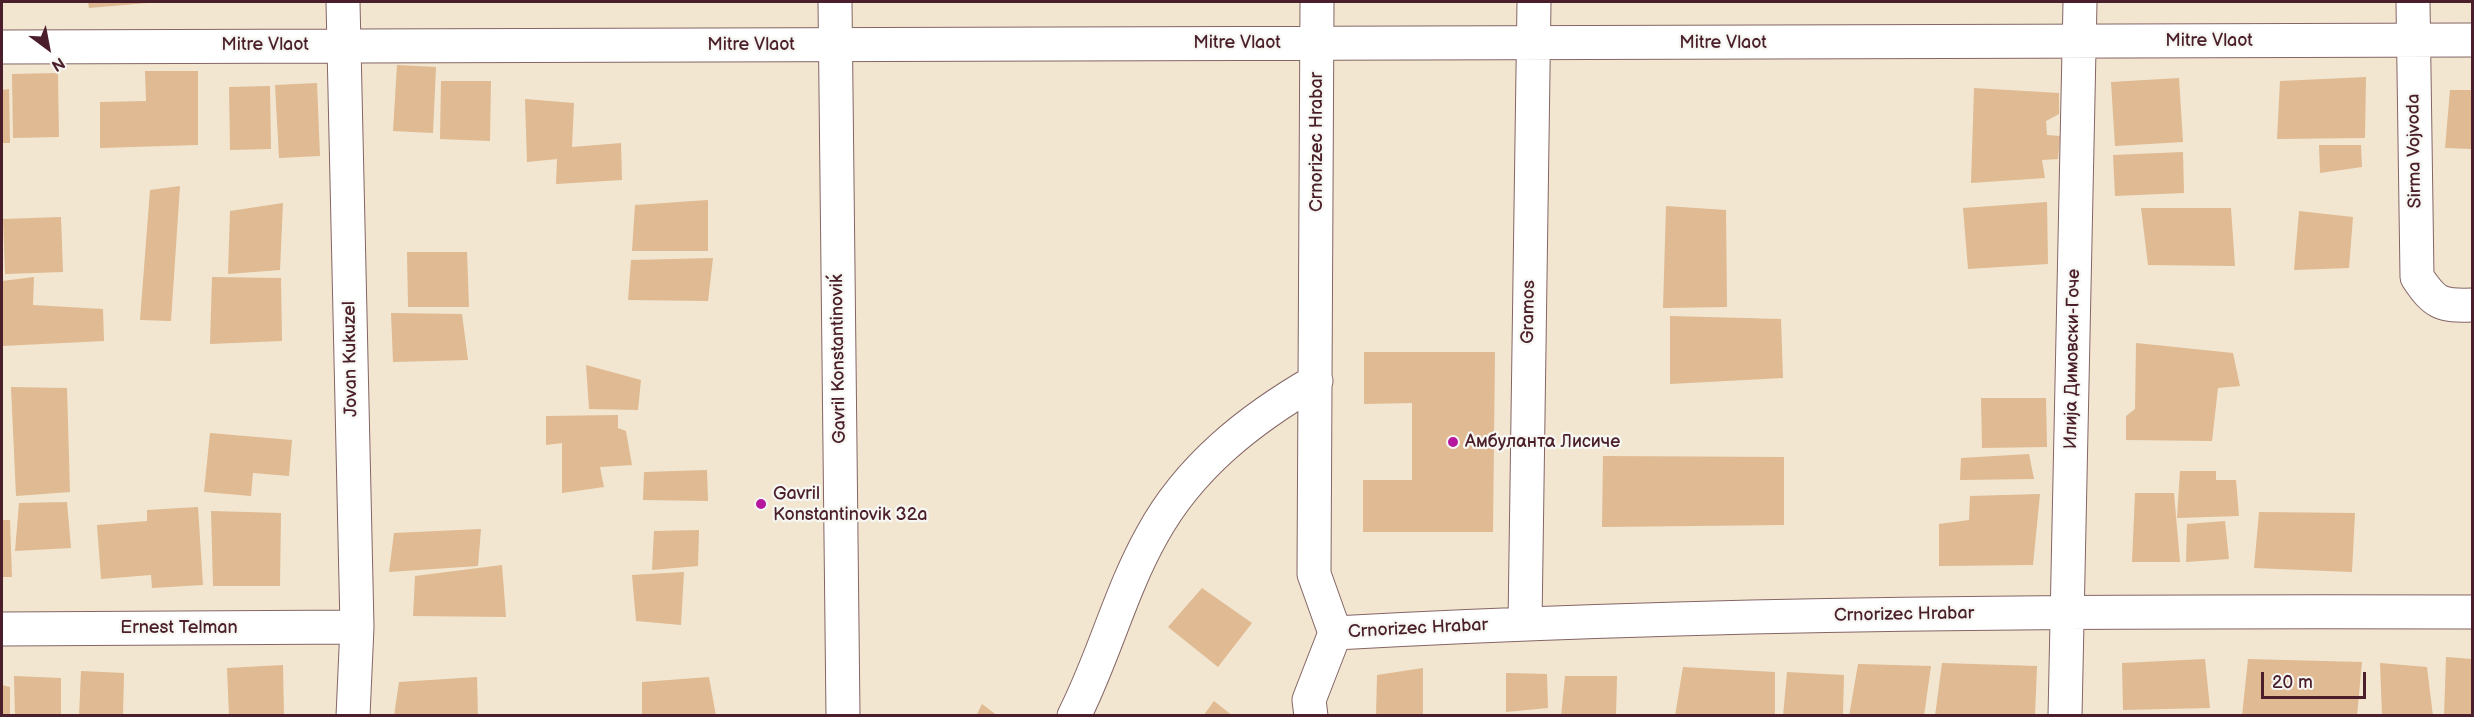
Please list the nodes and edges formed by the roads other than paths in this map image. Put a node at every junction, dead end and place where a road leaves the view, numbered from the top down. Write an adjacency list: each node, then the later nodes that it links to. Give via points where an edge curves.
1 (343, 2): 11 (street, Jovan Kukuzel)
2 (835, 2): 13 (street, Gavril Konstantinoviḱ)
3 (1317, 2): 9 (street, Crnorizec Hrabar)
4 (1534, 2): 12 (street, Gramos)
5 (2080, 2): 10 (street, Илија Димовски-Гоче)
6 (2413, 2): 7 (street, Sirma Vojvoda)
7 (2414, 40): 8 (street, Mitre Vlaot); 10 (street, Mitre Vlaot); 15 (street, Sirma Vojvoda, via 2417,277 2431,297 2446,306)
8 (2472, 40)
9 (1317, 42): 12 (street, Mitre Vlaot); 13 (street, Mitre Vlaot); 16 (street, Crnorizec Hrabar)
10 (2079, 42): 12 (street, Mitre Vlaot); 17 (street, Илија Димовски-Гоче)
11 (343, 44): 13 (street, Mitre Vlaot); 14 (street, Mitre Vlaot); 20 (street, Jovan Kukuzel)
12 (1533, 44): 19 (street, Gramos)
13 (836, 45): 24 (street, Gavril Konstantinoviḱ)
14 (2, 47)
15 (2472, 306)
16 (1316, 381): 22 (street, Crnorizec Hrabar, via 1314,574); 25 (street, via 1271,407 1226,443 1181,491 1142,555)
17 (2067, 611): 18 (street, Crnorizec Hrabar); 19 (street, Crnorizec Hrabar); 27 (street, Илија Димовски-Гоче)
18 (2472, 612)
19 (1525, 623): 22 (street, Crnorizec Hrabar)
20 (357, 627): 21 (street, Ernest Telman); 23 (street, Jovan Kukuzel)
21 (2, 630)
22 (1335, 633): 26 (street, Crnorizec Hrabar, via 1309,700)
23 (353, 716)
24 (843, 716)
25 (1074, 716)
26 (1311, 716)
27 (2065, 716)

